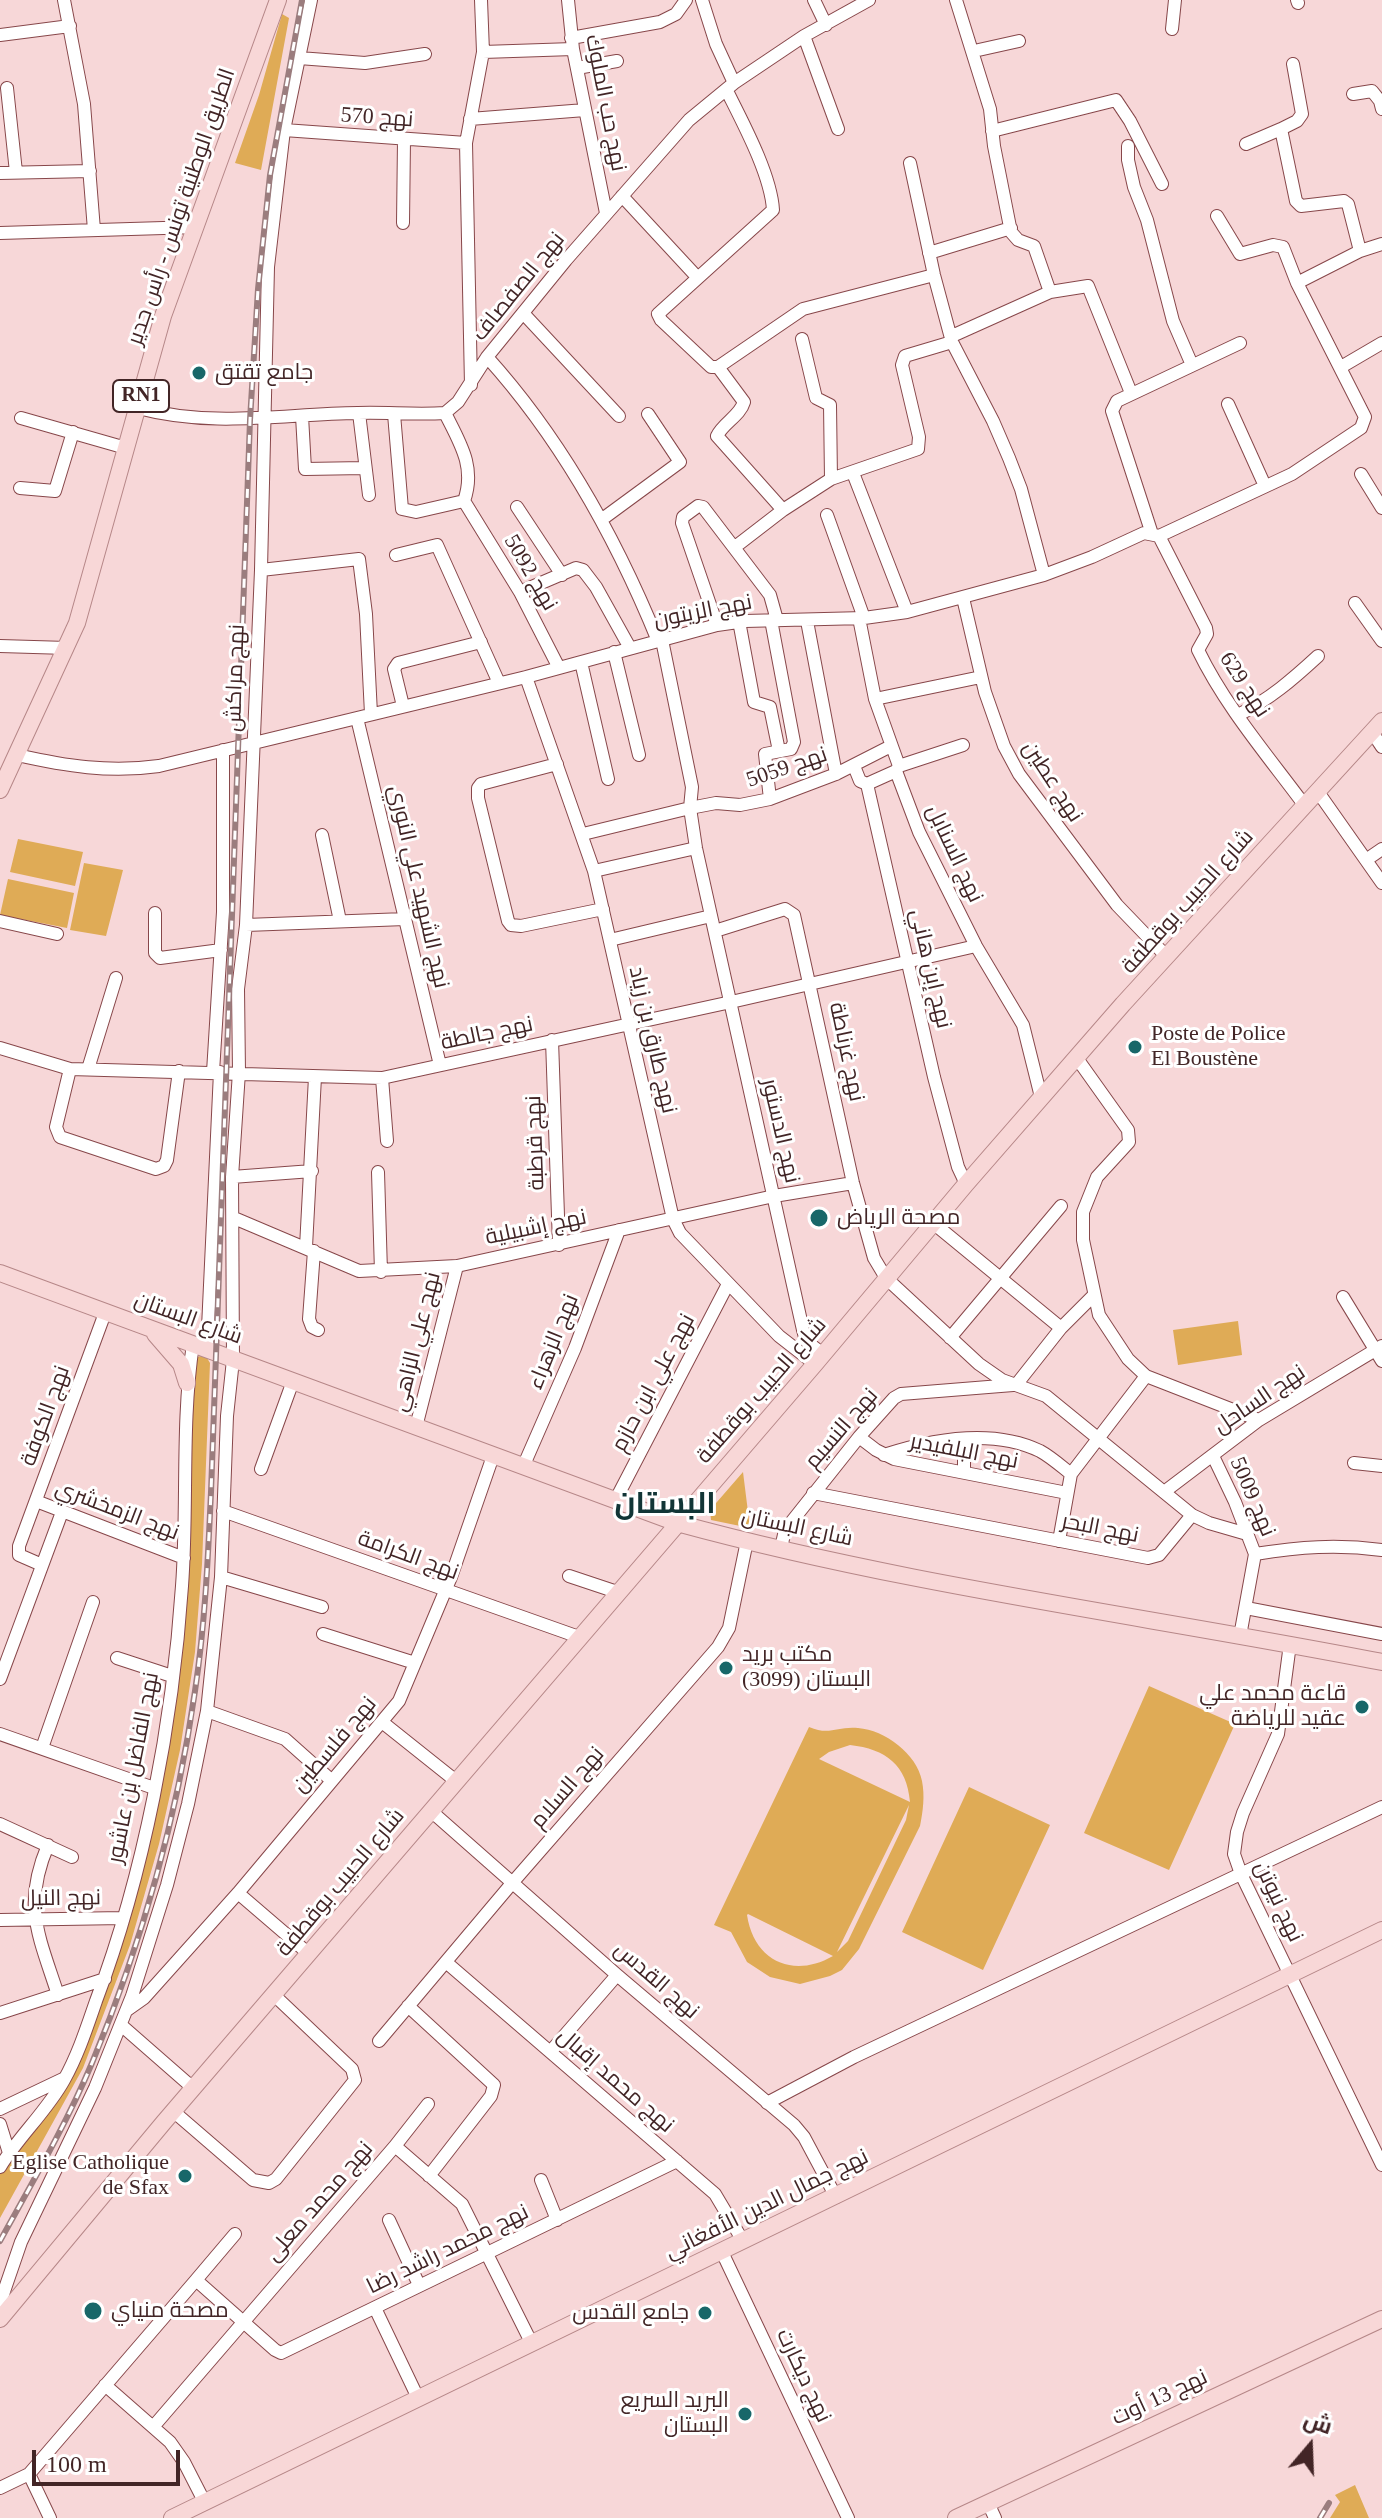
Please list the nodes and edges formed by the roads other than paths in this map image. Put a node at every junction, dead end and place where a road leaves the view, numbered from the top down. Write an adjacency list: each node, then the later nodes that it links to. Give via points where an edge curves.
1 (64, 0): 13 (street)
2 (278, 0): 49 (main road, الطريق الوطنية تونس - رأس جدير / RN1)
3 (311, 0): 22 (street, نهج مراكش)
4 (481, 0): 20 (street)
5 (568, 0): 18 (street, نهج حب الملوك)
6 (686, 0): 18 (street, via 676,14 660,22)
7 (702, 0): 26 (street)
8 (814, 0): 12 (street)
9 (869, 0): 12 (street, نهج الصفصاف)
10 (956, 0): 19 (street)
11 (1175, 0): 14 (street)
12 (826, 25): 16 (street, نهج الصفصاف)
13 (70, 26): 15 (street); 41 (street)
14 (1172, 29)
15 (0, 35)
16 (804, 36): 26 (street, نهج الصفصاف); 32 (street)
17 (1019, 41): 19 (street)
18 (572, 44): 20 (street); 25 (street, نهج حب الملوك)
19 (974, 51): 35 (street)
20 (483, 52): 31 (street)
21 (425, 54): 22 (street, via 365,63)
22 (299, 58): 34 (street, نهج مراكش)
23 (617, 61): 25 (street)
24 (1293, 64): 33 (street, via 1302,114)
25 (577, 68): 30 (street, نهج حب الملوك)
26 (730, 87): 45 (street, نهج الصفصاف, via 689,120); 57 (street, via 773,210)
27 (7, 88): 42 (street)
28 (1353, 94): 29 (street, via 1372,91)
29 (1382, 109)
30 (585, 110): 31 (street); 46 (street, نهج حب الملوك)
31 (470, 119): 37 (street)
32 (838, 129)
33 (1281, 129): 38 (street); 54 (street, via 1296,201 1301,206 1348,204)
34 (284, 130): 36 (street, نهج 570); 80 (street, نهج مراكش, via 268,267)
35 (992, 131): 44 (street, via 1116,100); 50 (street)
36 (404, 140): 37 (street, نهج 570); 48 (street)
37 (466, 143): 69 (street)
38 (1246, 144)
39 (1128, 146): 66 (street, via 1134,187 1173,321)
40 (910, 163): 55 (street)
41 (90, 171): 42 (street); 51 (street)
42 (16, 172): 43 (street)
43 (0, 173)
44 (1162, 184)
45 (622, 196): 46 (street, نهج الصفصاف); 57 (street)
46 (606, 213): 60 (street, نهج الصفصاف)
47 (1217, 216): 58 (street, via 1240,254 1283,247)
48 (403, 223)
49 (196, 227): 51 (street); 72 (main road, الطريق الوطنية تونس - رأس جدير / RN1, via 163,316)
50 (1011, 228): 55 (street); 59 (street, via 1018,240 1034,246)
51 (94, 230): 52 (street)
52 (0, 233)
53 (1382, 244): 54 (street)
54 (1360, 251): 58 (street)
55 (929, 253): 56 (street)
56 (934, 275): 62 (street); 67 (street, via 803,309)
57 (697, 277): 67 (street, via 662,308 659,318 711,367)
58 (1297, 283): 68 (street)
59 (1050, 292): 62 (street); 70 (street, via 1090,288)
60 (523, 313): 65 (street, نهج الصفصاف); 78 (street)
61 (802, 339): 86 (street, via 816,398 830,405)
62 (952, 339): 84 (street, via 905,356 902,365 918,449); 101 (street, via 1021,489)
63 (1240, 343): 66 (street)
64 (1380, 348): 68 (street)
65 (487, 357): 69 (street, نهج الصفصاف); 95 (street, نهج الدستور, via 523,396)
66 (1192, 365): 70 (street)
67 (718, 367): 93 (street, via 744,402 717,436)
68 (1341, 367): 87 (street, نهج الزيتون, via 1365,417 1361,428)
69 (471, 385): 74 (street, نهج الصفصاف)
70 (1131, 393): 96 (street, via 1112,411)
71 (1228, 404): 87 (street)
72 (138, 408): 80 (street, via 190,418); 82 (main road, الطريق الوطنية تونس - رأس جدير / RN1)
73 (359, 413): 75 (street); 77 (street); 83 (street)
74 (445, 413): 75 (street); 90 (street, via 468,461)
75 (394, 414): 90 (street, via 402,509 416,512)
76 (648, 414): 95 (street, via 680,462)
77 (302, 416): 80 (street); 83 (street, via 305,469)
78 (619, 416)
79 (21, 418): 81 (street)
80 (265, 420): 99 (street, نهج مراكش)
81 (73, 432): 82 (street); 88 (street, via 55,491)
82 (126, 448): 115 (main road, الطريق الوطنية تونس - رأس جدير / RN1, via 87,595)
83 (364, 468): 89 (street)
84 (853, 473): 86 (street); 105 (street)
85 (1361, 474): 92 (street)
86 (831, 479): 93 (street)
87 (1265, 486): 96 (street, نهج الزيتون)
88 (20, 488)
89 (369, 495)
90 (464, 501): 102 (street, نهج 5092)
91 (517, 507): 100 (street)
92 (1382, 508)
93 (783, 510): 97 (street)
94 (827, 515): 106 (street, نهج السنابل)
95 (601, 520): 111 (street, نهج الدستور)
96 (1156, 535): 101 (street, نهج الزيتون, via 1144,533); 127 (street, نهج 629, via 1206,628 1198,650)
97 (735, 547): 107 (street, via 770,595); 110 (street, via 703,507 683,517)
98 (396, 555): 113 (street, via 437,545)
99 (261, 570): 126 (street, via 359,559); 130 (street, نهج مراكش)
100 (562, 575): 102 (street); 116 (street, via 576,568 586,573)
101 (1044, 575): 103 (street, نهج الزيتون)
102 (520, 592): 120 (street, نهج 5092)
103 (963, 598): 105 (street, نهج الزيتون); 122 (street, نهج عطين)
104 (1355, 603): 112 (street)
105 (907, 612): 106 (street, نهج الزيتون)
106 (861, 618): 109 (street, نهج الزيتون); 124 (street, نهج السنابل)
107 (774, 620): 108 (street, نهج الزيتون); 109 (street, نهج الزيتون); 135 (street, via 794,742 791,749)
108 (739, 621): 110 (street, نهج الزيتون); 135 (street, via 754,702 770,707)
109 (807, 621): 141 (street)
110 (717, 625): 111 (street, نهج الزيتون)
111 (660, 640): 116 (street, نهج الزيتون); 148 (street, نهج الدستور, via 692,787)
112 (1382, 641)
113 (481, 642): 123 (street); 125 (street, via 398,663 394,669)
114 (0, 646): 115 (street)
115 (67, 648): 136 (main road, الطريق الوطنية تونس - رأس جدير / RN1)
116 (630, 648): 117 (street, نهج الزيتون)
117 (614, 652): 119 (street, نهج الزيتون); 137 (street)
118 (1318, 656): 127 (street, via 1288,684)
119 (581, 662): 120 (street, نهج الزيتون); 142 (street)
120 (558, 666): 121 (street, نهج الزيتون)
121 (526, 677): 123 (street, نهج الزيتون); 138 (street, نهج طارق بن زياد)
122 (981, 677): 124 (street); 168 (street, نهج عطين, via 1004,746 1025,785 1117,905)
123 (499, 683): 125 (street, نهج الزيتون)
124 (875, 699): 132 (street, نهج السنابل)
125 (403, 706): 126 (street, نهج الزيتون)
126 (371, 714): 128 (street, نهج الزيتون)
127 (1238, 715): 147 (street, نهج 629)
128 (357, 718): 130 (street, نهج الزيتون); 159 (street, نهج الشهيد علي النوري)
129 (1377, 726): 133 (street); 145 (main road, شارع الحبيب بوقطفة)
130 (254, 742): 134 (street, نهج الزيتون); 162 (street, نهج مراكش)
131 (963, 745): 140 (street)
132 (891, 746): 139 (street, نهج 5059); 140 (street, نهج السنابل)
133 (1382, 747)
134 (223, 750): 136 (street, نهج الزيتون, via 116,770); 167 (street, نهج الفاضل بن عاشور)
135 (779, 751): 146 (street, via 765,754)
136 (17, 755): 143 (main road, الطريق الوطنية تونس - رأس جدير / RN1)
137 (639, 755)
138 (557, 764): 149 (street, نهج طارق بن زياد); 156 (street, via 478,788 508,921 521,926)
139 (854, 766): 141 (street, نهج 5059); 144 (street, نهج إبن هاني)
140 (897, 768): 144 (street); 166 (street, نهج السنابل, via 919,832)
141 (836, 774): 146 (street, نهج 5059)
142 (608, 779)
143 (1, 784)
144 (867, 784): 169 (street, نهج إبن هاني)
145 (1318, 792): 147 (main road, شارع الحبيب بوقطفة); 153 (street)
146 (770, 799): 148 (street, نهج 5059)
147 (1305, 806): 168 (main road, شارع الحبيب بوقطفة)
148 (690, 808): 149 (street, نهج 5059); 151 (street, نهج الدستور)
149 (583, 834): 154 (street, نهج طارق بن زياد)
150 (322, 835): 161 (street)
151 (696, 848): 154 (street); 158 (street, نهج الدستور)
152 (1382, 849): 153 (street)
153 (1366, 860): 155 (street)
154 (594, 871): 156 (street, نهج طارق بن زياد)
155 (1382, 883)
156 (603, 909): 165 (street, نهج طارق بن زياد)
157 (155, 913): 167 (street, via 155,953 160,958)
158 (711, 916): 163 (street, نهج الدستور); 165 (street)
159 (405, 919): 161 (street); 177 (street, نهج الشهيد علي النوري)
160 (0, 921): 164 (street)
161 (340, 921): 162 (street)
162 (246, 925): 182 (street, نهج مراكش, via 238,989)
163 (715, 931): 171 (street, نهج غرناطة, via 789,909); 172 (street, نهج الدستور)
164 (57, 934)
165 (610, 940): 173 (street, نهج طارق بن زياد)
166 (976, 946): 169 (street, نهج جالطة); 185 (street, نهج السنابل, via 1023,1025)
167 (221, 950): 181 (street, نهج الفاضل بن عاشور)
168 (1167, 957): 176 (main road, شارع الحبيب بوقطفة)
169 (908, 963): 171 (street, نهج جالطة); 191 (street, نهج إبن هاني)
170 (116, 978): 179 (street)
171 (811, 983): 172 (street, نهج جالطة); 190 (street, نهج غرناطة)
172 (731, 1002): 173 (street, نهج جالطة); 192 (street, نهج الدستور)
173 (627, 1025): 174 (street, نهج جالطة); 195 (street, نهج طارق بن زياد)
174 (552, 1040): 177 (street, نهج جالطة); 198 (street, نهج قرطبة)
175 (0, 1048): 178 (street, نهج جالطة)
176 (1076, 1057): 185 (main road, شارع الحبيب بوقطفة); 206 (street, via 1128,1130 1129,1142 1097,1177 1086,1199 1083,1240)
177 (440, 1065): 184 (street, نهج جالطة)
178 (70, 1069): 179 (street, نهج جالطة); 180 (street, via 56,1127 60,1137 156,1169 167,1160)
179 (88, 1069): 180 (street, نهج جالطة)
180 (179, 1071): 181 (street, نهج جالطة)
181 (216, 1072): 182 (street, نهج جالطة); 213 (street, نهج الفاضل بن عاشور)
182 (239, 1072): 183 (street, نهج جالطة); 189 (street, نهج مراكش)
183 (315, 1077): 184 (street, نهج جالطة); 187 (street)
184 (382, 1078): 186 (street)
185 (1041, 1097): 191 (main road, شارع الحبيب بوقطفة)
186 (387, 1141)
187 (312, 1171): 189 (street); 199 (street)
188 (378, 1172): 201 (street)
189 (232, 1177): 194 (street, نهج مراكش)
190 (853, 1183): 192 (street, نهج إشبيلية); 203 (street, نهج غرناطة, via 874,1258)
191 (966, 1184): 196 (main road, شارع الحبيب بوقطفة)
192 (774, 1196): 195 (street, نهج إشبيلية); 215 (street, نهج الدستور, via 806,1341)
193 (1061, 1206): 204 (street)
194 (234, 1218): 199 (street, نهج إشبيلية); 216 (street, نهج مراكش)
195 (673, 1219): 197 (street, نهج إشبيلية); 205 (street, نهج طارق بن زياد)
196 (932, 1222): 203 (main road, شارع الحبيب بوقطفة); 204 (street)
197 (619, 1230): 198 (street, نهج إشبيلية); 233 (street, نهج الزهراء)
198 (559, 1245): 200 (street, نهج إشبيلية)
199 (310, 1249): 201 (street, نهج إشبيلية, via 359,1271); 211 (street, via 309,1319)
200 (457, 1266): 201 (street, نهج إشبيلية); 224 (street, نهج علي الزاهي)
201 (381, 1272)
202 (0, 1273): 208 (main road, شارع البستان)
203 (886, 1278): 212 (street); 215 (main road, شارع الحبيب بوقطفة)
204 (1002, 1278): 209 (street); 212 (street)
205 (728, 1284): 215 (street, نهج طارق بن زياد, via 779,1336); 241 (street, نهج علي ابن حازم)
206 (1093, 1296): 209 (street); 218 (street, via 1117,1344)
207 (1343, 1297): 214 (street)
208 (105, 1313): 210 (main road, شارع البستان); 240 (street, نهج الكوفة)
209 (1061, 1328): 221 (street)
210 (152, 1330): 213 (main road, شارع البستان); 220 (main road, via 181,1364)
211 (318, 1330)
212 (950, 1338): 217 (street)
213 (200, 1347): 216 (main road, شارع البستان); 220 (street, نهج الفاضل بن عاشور)
214 (1379, 1352): 223 (street, نهج الساحل)
215 (819, 1359): 245 (main road, شارع الحبيب بوقطفة)
216 (233, 1360): 219 (main road, شارع البستان); 242 (street, نهج مراكش)
217 (979, 1364): 221 (street); 222 (street, via 982,1378)
218 (1146, 1376): 223 (street); 227 (street)
219 (293, 1381): 224 (main road, شارع البستان); 234 (street)
220 (187, 1383): 252 (street, نهج الفاضل بن عاشور)
221 (1016, 1385): 222 (street, نهج النسيم); 227 (street, via 1046,1396)
222 (971, 1388): 225 (street, نهج النسيم, via 901,1394)
223 (1259, 1420): 230 (street, نهج الساحل)
224 (416, 1427): 229 (main road, شارع البستان)
225 (859, 1437): 228 (street, نهج البلفيدير); 238 (street, نهج النسيم)
226 (964, 1439): 228 (street); 235 (street); 236 (street, via 1008,1440 1041,1452)
227 (1097, 1439): 236 (street); 237 (street)
228 (884, 1455): 235 (street, نهج البلفيدير)
229 (493, 1456): 233 (main road, شارع البستان); 256 (street, نهج فلسطين)
230 (1213, 1456): 237 (street, نهج الساحل); 246 (street, نهج 5009)
231 (1354, 1463): 232 (street)
232 (1382, 1466)
233 (523, 1467): 241 (main road, شارع البستان)
234 (261, 1469)
235 (964, 1472): 239 (street, نهج البلفيدير)
236 (1071, 1474): 239 (street)
237 (1164, 1492): 244 (street)
238 (813, 1493): 248 (street, نهج البحر); 249 (street, نهج النسيم, via 785,1530)
239 (1067, 1493): 248 (street)
240 (36, 1501): 243 (street, نهج الزمخشري); 253 (street, نهج الكوفة, via 19,1555)
241 (615, 1501): 245 (main road, شارع البستان)
242 (223, 1511): 255 (street, نهج مراكش); 256 (street, نهج الكرامة)
243 (62, 1512): 252 (street, نهج الزمخشري); 253 (street)
244 (1192, 1515): 246 (street); 248 (street, نهج البحر, via 1154,1558)
245 (677, 1523): 247 (main road, شارع البستان); 257 (main road, شارع الحبيب بوقطفة)
246 (1247, 1534): 251 (street, نهج 5009)
247 (747, 1541): 249 (main road, شارع البستان); 286 (street, نهج السلام, via 724,1638)
248 (1059, 1541)
249 (781, 1548): 264 (main road, شارع البستان)
250 (1382, 1550): 251 (street, via 1334,1545)
251 (1255, 1554): 260 (street)
252 (184, 1558): 271 (street, نهج الفاضل بن عاشور)
253 (42, 1565): 272 (street)
254 (569, 1576): 257 (street)
255 (221, 1577): 259 (street); 273 (street, نهج مراكش)
256 (443, 1590): 265 (street, نهج الكرامة); 270 (street, نهج فلسطين)
257 (617, 1592): 265 (main road, شارع الحبيب بوقطفة)
258 (93, 1602): 276 (street)
259 (322, 1607)
260 (1246, 1608): 261 (street); 264 (street)
261 (1339, 1627): 263 (street); 267 (street)
262 (323, 1634): 270 (street)
263 (1382, 1634)
264 (1240, 1636): 266 (main road, شارع البستان)
265 (579, 1637): 278 (main road, شارع الحبيب بوقطفة)
266 (1290, 1644): 267 (main road, شارع البستان); 285 (street, نهج نيوتن, via 1278,1734 1237,1832 1234,1854)
267 (1334, 1652): 269 (main road, شارع البستان)
268 (117, 1658): 271 (street)
269 (1382, 1662)
270 (415, 1663): 274 (street, نهج فلسطين, via 399,1701)
271 (172, 1676): 279 (street, نهج الفاضل بن عاشور)
272 (0, 1679)
273 (207, 1711): 277 (street, via 285,1739); 300 (street, نهج مراكش, via 167,1885)
274 (382, 1722): 277 (street, نهج فلسطين); 278 (street)
275 (0, 1734): 276 (street)
276 (42, 1748): 279 (street)
277 (331, 1780): 287 (street, نهج فلسطين)
278 (456, 1781): 281 (main road, شارع الحبيب بوقطفة)
279 (154, 1788): 288 (street, نهج الفاضل بن عاشور)
280 (1382, 1807): 285 (street)
281 (431, 1811): 286 (street, نهج القدس); 292 (main road, شارع الحبيب بوقطفة)
282 (0, 1824): 283 (street)
283 (48, 1845): 284 (street); 290 (street, via 35,1878)
284 (72, 1857)
285 (1241, 1874): 294 (street, نهج نيوتن); 307 (street)
286 (513, 1882): 293 (street, نهج السلام); 295 (street, نهج القدس)
287 (238, 1893): 292 (street); 300 (street, نهج فلسطين, via 144,1998)
288 (123, 1918): 290 (street, نهج النيل); 296 (street, نهج الفاضل بن عاشور)
289 (0, 1920): 290 (street, نهج النيل)
290 (34, 1920): 297 (street)
291 (1382, 1930): 294 (main road, نهج جمال الدين الأفغاني)
292 (309, 1954): 298 (main road, شارع الحبيب بوقطفة)
293 (447, 1963): 299 (street, نهج السلام); 304 (street, نهج محمد إقبال)
294 (1290, 1974): 315 (street, نهج نيوتن); 319 (main road, نهج جمال الدين الأفغاني)
295 (617, 1975): 304 (street); 307 (street, نهج القدس)
296 (105, 1979): 297 (street); 305 (street, نهج الفاضل بن عاشور)
297 (58, 1995): 301 (street)
298 (274, 1995): 306 (main road, شارع الحبيب بوقطفة); 310 (street, via 352,2069 355,2080 276,2179 253,2180)
299 (408, 2006): 303 (street, نهج السلام); 317 (street, via 494,2085)
300 (127, 2010): 302 (street, نهج مراكش)
301 (0, 2013)
302 (121, 2025): 306 (street); 328 (street, نهج مراكش, via 21,2242)
303 (379, 2041)
304 (551, 2051): 314 (street, نهج محمد إقبال)
305 (65, 2078): 309 (street); 313 (street, نهج الفاضل بن عاشور)
306 (193, 2088): 310 (main road, شارع الحبيب بوقطفة)
307 (767, 2103): 319 (street, نهج القدس, via 799,2131)
308 (428, 2104): 312 (street)
309 (0, 2109)
310 (173, 2111): 330 (main road, شارع الحبيب بوقطفة)
311 (0, 2124): 313 (street)
312 (395, 2146): 317 (street, نهج محمد معلى); 332 (street, نهج محمد معلى)
313 (9, 2153): 316 (street, نهج الفاضل بن عاشور)
314 (677, 2161): 321 (street, نهج محمد راشد رضا); 323 (street, نهج محمد إقبال, via 719,2198)
315 (1382, 2165)
316 (0, 2167)
317 (429, 2176): 325 (street, نهج محمد معلى, via 462,2204)
318 (541, 2180): 321 (street)
319 (836, 2197): 323 (main road, نهج جمال الدين الأفغاني)
320 (389, 2220): 327 (street)
321 (557, 2220): 325 (street, نهج محمد راشد رضا)
322 (235, 2234): 326 (street)
323 (743, 2241): 324 (main road, نهج جمال الدين الأفغاني)
324 (722, 2252): 333 (main road, نهج جمال الدين الأفغاني); 343 (street, نهج ديكارت)
325 (487, 2253): 327 (street, نهج محمد راشد رضا); 333 (street, نهج محمد معلى)
326 (196, 2280): 332 (street); 334 (street)
327 (419, 2285): 329 (street, نهج محمد راشد رضا)
328 (0, 2303)
329 (375, 2308): 332 (street, نهج محمد راشد رضا, via 281,2353); 335 (street)
330 (0, 2319)
331 (1382, 2319): 340 (main road, نهج 13 أوت)
332 (243, 2321): 336 (street, نهج محمد معلى)
333 (531, 2342): 335 (main road, نهج جمال الدين الأفغاني)
334 (105, 2385): 336 (street); 337 (street)
335 (418, 2398): 339 (main road, نهج جمال الدين الأفغاني)
336 (153, 2427): 339 (street, via 184,2462)
337 (29, 2474): 338 (street); 341 (street)
338 (0, 2488)
339 (205, 2503): 342 (main road, نهج جمال الدين الأفغاني)
340 (992, 2510): 344 (main road, نهج 13 أوت)
341 (50, 2518)
342 (172, 2518)
343 (848, 2518)
344 (956, 2518)

